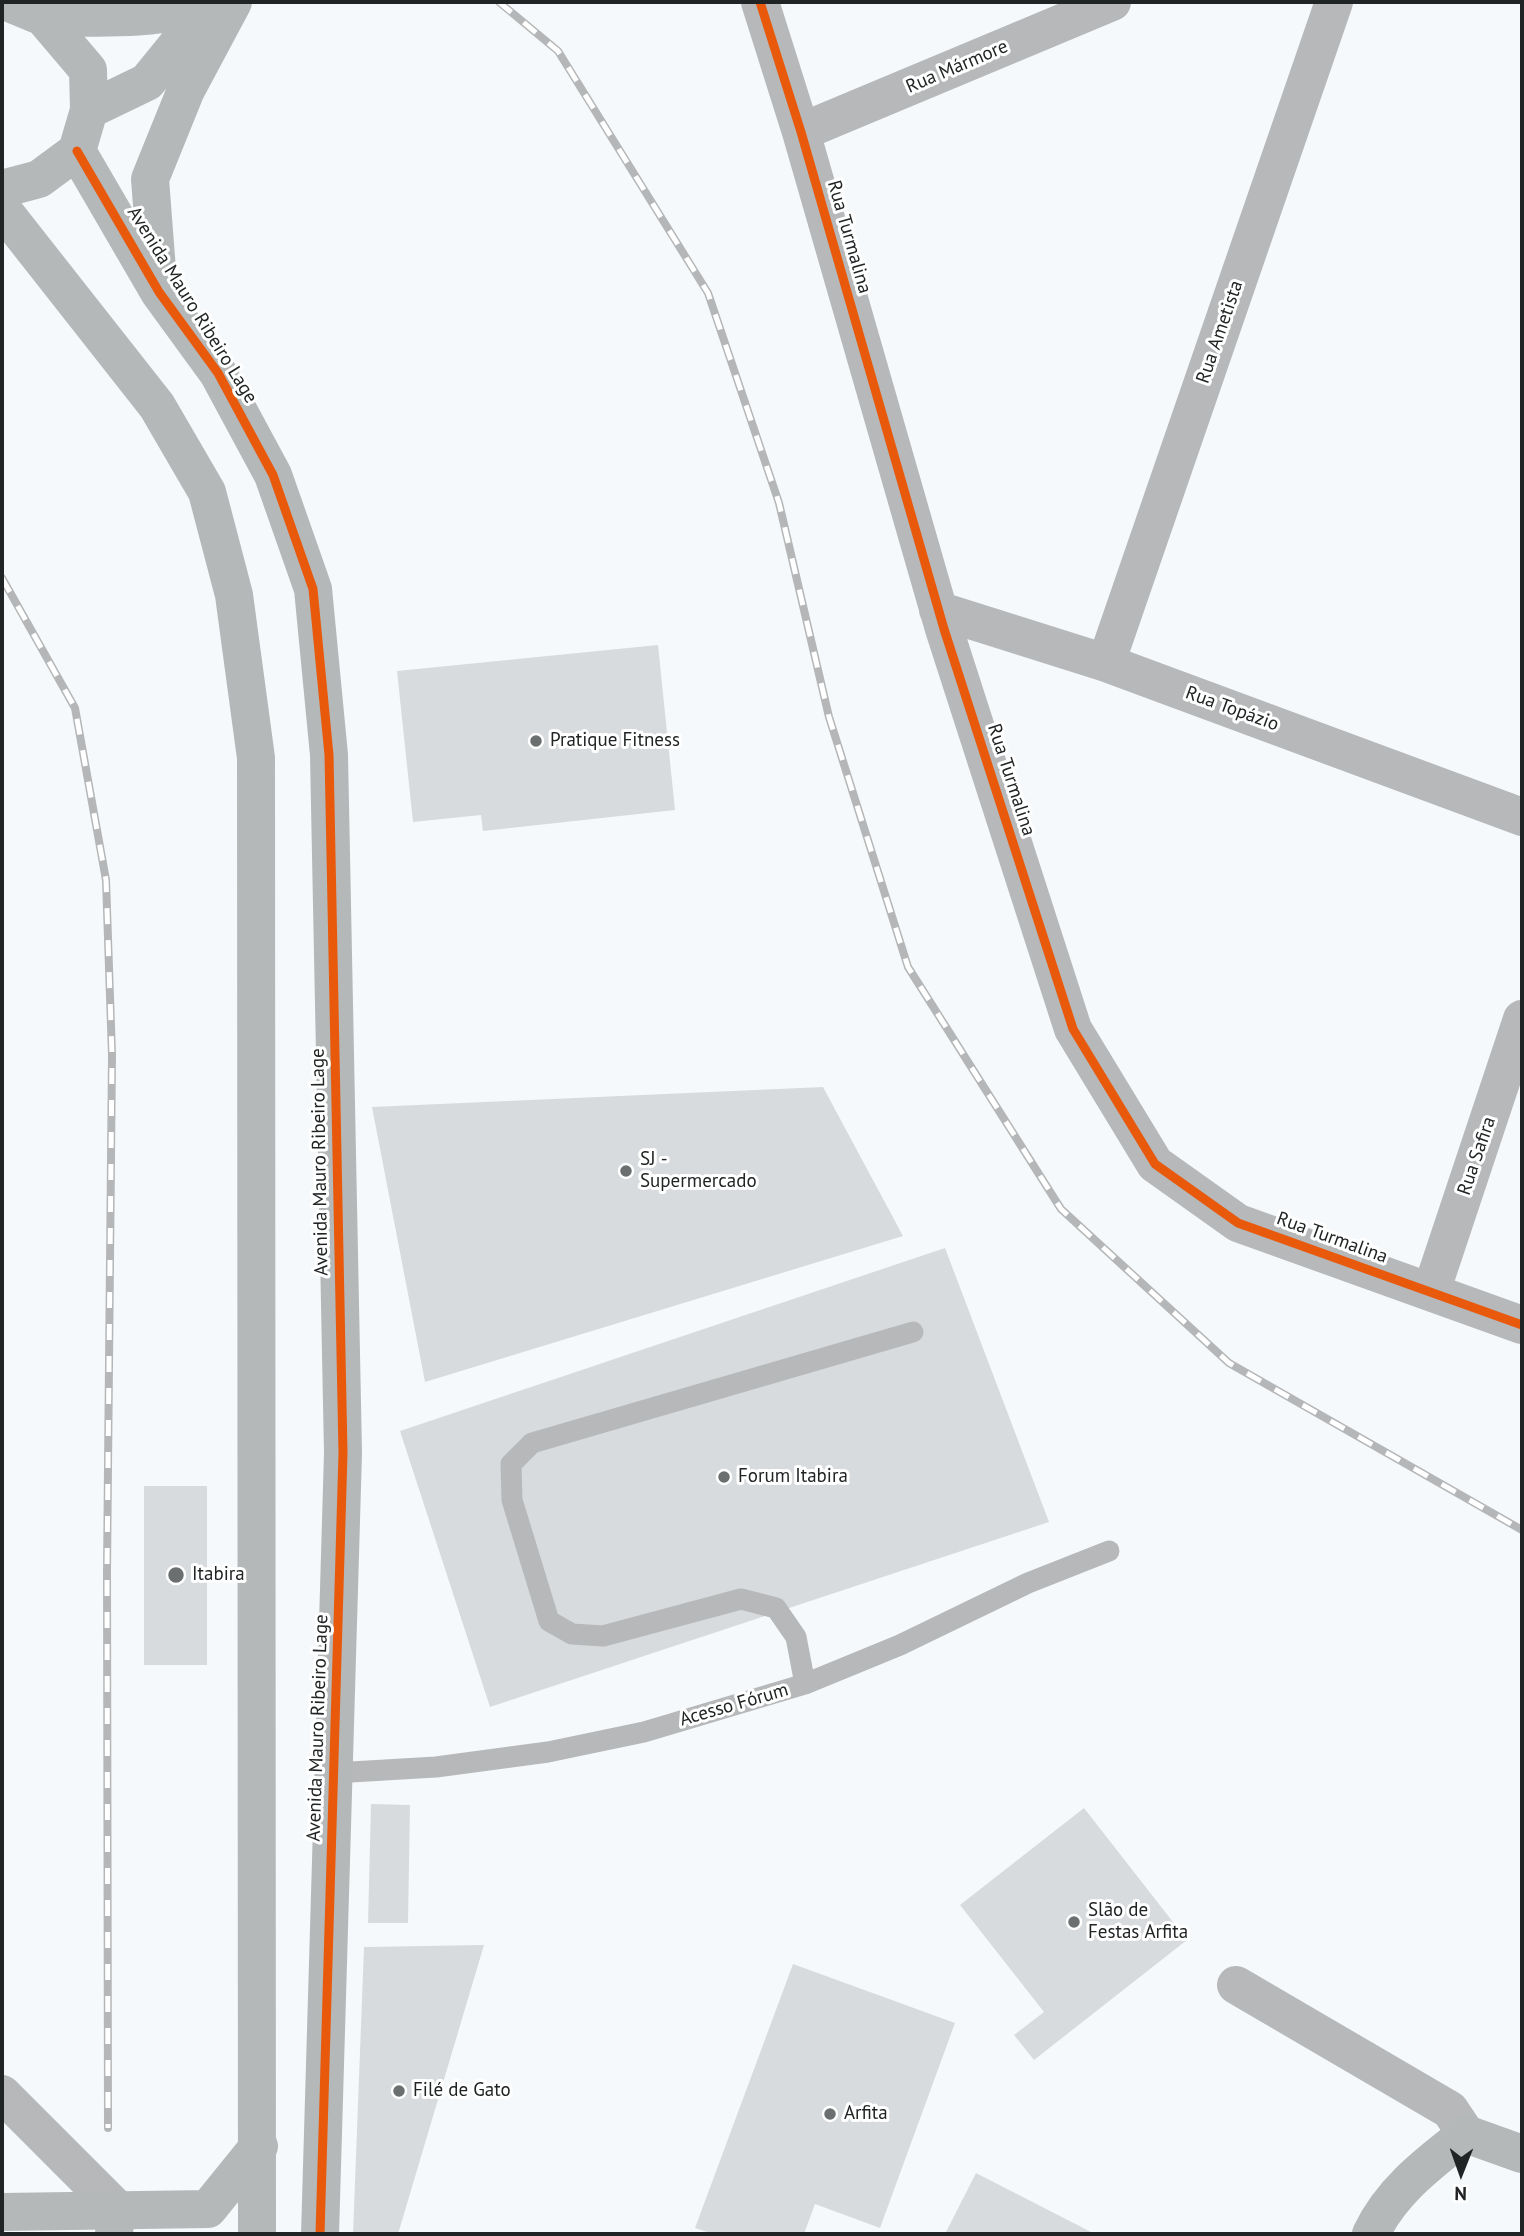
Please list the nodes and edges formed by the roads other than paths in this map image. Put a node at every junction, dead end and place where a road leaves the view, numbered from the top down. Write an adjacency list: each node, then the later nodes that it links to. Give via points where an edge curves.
1 (7, 2): 8 (street)
2 (196, 2): 8 (street, via 189,9 138,17)
3 (212, 2): 9 (street, via 147,82)
4 (233, 2): 14 (street, via 186,90 150,179)
5 (760, 2): 10 (street, Rua Turmalina)
6 (1112, 2): 10 (street, Rua Mármore)
7 (1334, 2): 16 (street, Rua Ametista)
8 (43, 17): 9 (street, via 88,70)
9 (89, 110): 11 (street)
10 (801, 132): 15 (street, Rua Turmalina)
11 (77, 151): 12 (street, via 39,179); 14 (street, Avenida Mauro Ribeiro Lage)
12 (2, 189)
13 (2, 209): 28 (street, via 158,405 207,492 234,595 254,745)
14 (159, 292): 24 (street, Avenida Mauro Ribeiro Lage, via 218,373 273,475 313,589 328,755 343,1453)
15 (941, 619): 16 (street, Rua Topázio); 19 (street, Rua Turmalina, via 1073,1029 1155,1164 1238,1223)
16 (1106, 663): 17 (street, Rua Topázio)
17 (1522, 817)
18 (1522, 1020): 19 (street, Rua Safira)
19 (1431, 1292): 20 (street, Rua Turmalina)
20 (1522, 1325)
21 (914, 1332): 23 (lane, via 531,1443 511,1464 512,1500 549,1621 572,1634 603,1636 741,1599 776,1608 796,1637)
22 (1109, 1551): 23 (lane, Acesso Fórum)
23 (805, 1684): 24 (lane, Acesso Fórum, via 644,1732 548,1752 436,1767)
24 (334, 1773): 34 (street, Avenida Mauro Ribeiro Lage)
25 (1236, 1985): 27 (street, via 1450,2109)
26 (2, 2094): 31 (street)
27 (1466, 2134): 29 (street); 35 (street, via 1420,2170 1382,2211)
28 (259, 2146): 31 (street, via 208,2209); 33 (street)
29 (1522, 2154)
30 (2, 2213): 31 (street)
31 (115, 2221): 32 (street)
32 (160, 2234)
33 (257, 2234)
34 (320, 2234)
35 (1371, 2234)

